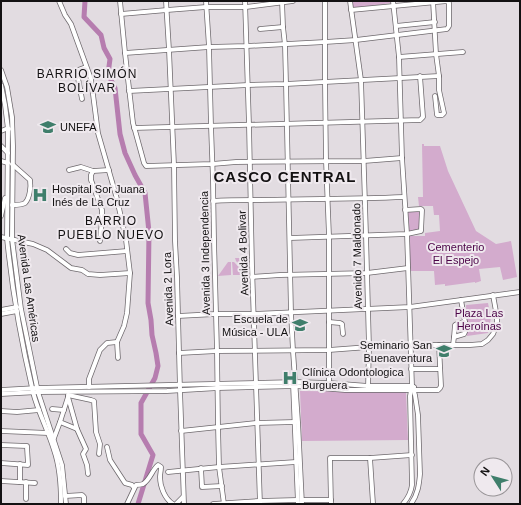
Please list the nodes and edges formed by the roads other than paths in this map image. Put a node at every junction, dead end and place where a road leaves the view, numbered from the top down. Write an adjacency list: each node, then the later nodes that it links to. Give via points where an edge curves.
1 (60, 1): 34 (street)
2 (120, 1): 17 (street)
3 (166, 1): 15 (street, Avenida 2 Lora)
4 (206, 1): 13 (street, Avenida 3 Independencia)
5 (245, 1): 14 (street, Avenida 4 Bolivar)
6 (294, 1): 10 (street)
7 (325, 1): 25 (street)
8 (350, 1): 16 (street, Avenido 7 Maldonado)
9 (393, 1): 12 (street)
10 (282, 2): 14 (street); 20 (street)
11 (433, 2): 12 (street); 18 (street); 22 (street, via 449,2 449,26 447,29)
12 (394, 6): 16 (street); 19 (street)
13 (206, 7): 14 (street); 15 (street); 28 (street, Avenida 3 Independencia)
14 (246, 7): 27 (street, Avenida 4 Bolivar)
15 (167, 10): 17 (street); 29 (street, Avenida 2 Lora)
16 (351, 10): 24 (street, Avenido 7 Maldonado)
17 (121, 14): 31 (street)
18 (435, 22): 19 (street); 22 (street)
19 (396, 26): 23 (street)
20 (283, 27): 21 (street); 26 (street)
21 (260, 29)
22 (435, 30): 23 (street); 32 (street)
23 (397, 34): 24 (street); 33 (street)
24 (356, 40): 25 (street); 39 (street, Avenido 7 Maldonado)
25 (324, 42): 26 (street); 40 (street)
26 (285, 45): 27 (street); 41 (street)
27 (247, 46): 28 (street); 43 (street, Avenida 4 Bolivar)
28 (209, 47): 29 (street); 44 (street, Avenida 3 Independencia)
29 (170, 50): 31 (street); 45 (street, Avenida 2 Lora)
30 (463, 52): 32 (street)
31 (125, 53): 46 (street)
32 (436, 54): 33 (street); 37 (street)
33 (399, 57): 38 (street)
34 (86, 67): 48 (street, via 77,73); 72 (street, via 92,83 98,133)
35 (1, 70): 59 (street, Avenida Las Américas, via 10,105)
36 (420, 76): 37 (street); 38 (street); 49 (street, via 423,117 420,120)
37 (439, 76): 47 (street, via 444,112 442,115 437,114)
38 (400, 77): 39 (street); 49 (street)
39 (361, 80): 40 (street); 50 (street, Avenido 7 Maldonado)
40 (324, 82): 41 (street); 51 (street)
41 (286, 84): 43 (street); 52 (street)
42 (1, 85): 57 (street, Avenida Las Américas)
43 (248, 85): 44 (street); 53 (street, Avenida 4 Bolivar)
44 (210, 87): 45 (street); 55 (street, Avenida 3 Independencia)
45 (171, 89): 46 (street); 54 (street, Avenida 2 Lora)
46 (129, 91): 56 (street)
47 (435, 96)
48 (82, 98)
49 (401, 120): 50 (street); 62 (street)
50 (362, 121): 51 (street); 65 (street, Avenido 7 Maldonado)
51 (326, 122): 52 (street); 64 (street)
52 (287, 123): 53 (street); 67 (street)
53 (249, 125): 55 (street); 66 (street, Avenida 4 Bolivar)
54 (172, 126): 55 (street); 56 (street); 70 (street, Avenida 2 Lora)
55 (210, 126): 69 (street, Avenida 3 Independencia)
56 (134, 128): 70 (street, via 145,165)
57 (8, 129): 58 (street); 59 (street); 61 (street, Avenida Las Américas)
58 (1, 131)
59 (12, 132): 61 (street, Avenida Las Américas)
60 (1, 146): 61 (street)
61 (10, 152): 68 (street, Avenida Las Américas)
62 (402, 158): 65 (street); 74 (street)
63 (1, 161): 68 (street)
64 (326, 161): 65 (street); 67 (street); 76 (street)
65 (364, 161): 78 (street, Avenido 7 Maldonado)
66 (250, 162): 67 (street); 69 (street); 79 (street, Avenida 4 Bolivar)
67 (288, 162): 77 (street)
68 (10, 164): 75 (street, Avenida Las Américas); 81 (street, via 31,183 26,202)
69 (212, 164): 70 (street); 80 (street, Avenida 3 Independencia)
70 (174, 165): 98 (street, Avenida 2 Lora)
71 (69, 170): 73 (street, via 81,167)
72 (109, 170): 73 (street); 92 (street)
73 (93, 171): 90 (street, via 91,180 102,210)
74 (404, 197): 78 (street); 82 (street)
75 (6, 198): 81 (street, Avenida Las Américas); 83 (street); 88 (street, Avenida Las Américas)
76 (327, 198): 77 (street); 78 (street); 86 (street)
77 (289, 199): 79 (street); 89 (street)
78 (365, 199): 85 (street, Avenido 7 Maldonado)
79 (250, 200): 80 (street); 100 (street, Avenida 4 Bolivar)
80 (213, 201): 111 (street, Avenida 3 Independencia)
81 (12, 205): 88 (street, Avenida Las Américas)
82 (405, 210): 84 (street); 84 (street, via 422,210 422,230)
83 (1, 216)
84 (407, 234): 85 (street); 93 (street)
85 (366, 235): 86 (street); 96 (street, Avenido 7 Maldonado)
86 (328, 236): 89 (street); 95 (street)
87 (1, 237): 88 (street)
88 (9, 238): 94 (street, via 48,250 72,268 88,274); 105 (street, Avenida Las Américas); 142 (street, Avenida Las Américas)
89 (290, 238): 97 (street)
90 (100, 241)
91 (66, 250): 92 (street, via 78,255)
92 (127, 251): 94 (street)
93 (408, 268): 96 (street); 104 (street)
94 (130, 272): 118 (street, via 127,313)
95 (329, 274): 96 (street); 97 (street); 108 (street)
96 (367, 274): 106 (street, Avenido 7 Maldonado)
97 (290, 275): 100 (street); 109 (street)
98 (177, 277): 99 (street); 113 (street, Avenida 2 Lora)
99 (183, 277)
100 (252, 277): 112 (street, Avenida 4 Bolivar)
101 (520, 292): 102 (street)
102 (493, 295): 103 (street); 121 (street, via 497,324 488,340 482,344)
103 (461, 300): 104 (street); 115 (street)
104 (410, 307): 106 (street); 119 (street)
105 (17, 309): 107 (street); 110 (street); 142 (street, Avenida Las Américas)
106 (368, 309): 108 (street); 122 (street, Avenido 7 Maldonado)
107 (1, 310)
108 (329, 311): 109 (street); 114 (street)
109 (291, 313): 112 (street); 126 (street)
110 (1, 314)
111 (216, 314): 112 (street); 113 (street); 124 (street, Avenida 3 Independencia)
112 (253, 314): 125 (street, Avenida 4 Bolivar)
113 (178, 316): 127 (street, Avenida 2 Lora)
114 (329, 322): 116 (street, via 342,324); 123 (street)
115 (465, 322): 117 (street, via 455,325); 117 (street, via 465,333)
116 (343, 334)
117 (454, 337): 121 (street)
118 (117, 342): 128 (street); 135 (street, via 107,343 100,350 89,380)
119 (411, 345): 120 (street); 122 (street); 129 (street)
120 (440, 345): 121 (street); 130 (street)
121 (453, 345)
122 (369, 347): 123 (street); 138 (street, Avenido 7 Maldonado)
123 (329, 350): 126 (street); 131 (street)
124 (217, 351): 125 (street); 127 (street); 134 (street, Avenida 3 Independencia)
125 (254, 351): 126 (street); 133 (street, Avenida 4 Bolivar)
126 (293, 351): 132 (street)
127 (179, 353): 136 (street, Avenida 2 Lora)
128 (118, 358)
129 (412, 369): 130 (street); 139 (street)
130 (440, 369): 139 (street, via 441,386 438,390)
131 (329, 383): 132 (street); 137 (street); 138 (street)
132 (294, 384): 133 (street); 137 (street); 150 (street); 182 (street)
133 (256, 385): 134 (street); 151 (street, Avenida 4 Bolivar)
134 (218, 386): 136 (street); 152 (street, Avenida 3 Independencia)
135 (89, 388): 140 (street); 142 (street)
136 (180, 388): 140 (street, via 167,391); 140 (street, via 167,385); 154 (street, Avenida 2 Lora)
137 (328, 388): 138 (street)
138 (368, 388): 139 (street)
139 (412, 388): 161 (street); 194 (street, via 418,415 420,478 416,498)
140 (100, 389): 144 (street)
141 (1, 390): 142 (street)
142 (35, 390): 143 (street); 144 (street); 146 (street, Avenida Las Américas); 157 (street, Avenida Las Américas)
143 (1, 394)
144 (68, 394): 147 (street); 153 (street); 160 (street, via 94,401)
145 (52, 409): 147 (street)
146 (39, 410): 148 (street); 156 (street, Avenida Las Américas)
147 (64, 410): 149 (street)
148 (1, 411)
149 (60, 422): 153 (street); 157 (street)
150 (295, 422): 151 (street); 163 (street)
151 (256, 423): 152 (street); 166 (street, Avenida 4 Bolivar)
152 (218, 426): 154 (street); 167 (street, Avenida 3 Independencia)
153 (77, 429): 171 (street, via 86,449 83,454)
154 (181, 430): 169 (street, Avenida 2 Lora)
155 (1, 431): 156 (street)
156 (48, 433): 184 (street, Avenida Las Américas, via 58,468)
157 (54, 438): 178 (street, Avenida Las Américas, via 62,465)
158 (1, 445): 165 (street, via 27,446 28,464)
159 (107, 447): 177 (street, via 110,460 125,483)
160 (99, 454)
161 (412, 455): 162 (street); 193 (street, via 411,492)
162 (370, 458): 183 (street, via 330,458); 192 (street)
163 (296, 462): 166 (street); 182 (street)
164 (1, 463): 165 (street)
165 (20, 464): 173 (street)
166 (258, 464): 167 (street); 181 (street, Avenida 4 Bolivar)
167 (220, 467): 168 (street); 176 (street, Avenida 3 Independencia)
168 (201, 468): 169 (street); 176 (street, via 202,487)
169 (182, 470): 170 (street); 179 (street, Avenida 2 Lora)
170 (168, 472)
171 (88, 474)
172 (1, 481): 173 (street)
173 (20, 482): 174 (street)
174 (26, 482): 175 (street); 180 (street)
175 (35, 483)
176 (222, 486): 191 (street, Avenida 3 Independencia)
177 (135, 487): 187 (street); 188 (street, via 143,484 158,465 161,469 160,478 164,494 168,501)
178 (65, 496): 185 (street, Avenida Las Américas); 186 (street, via 82,495)
179 (183, 497): 188 (street); 189 (street, Avenida 2 Lora)
180 (26, 499)
181 (260, 502): 182 (street); 191 (street)
182 (300, 502): 183 (street)
183 (331, 502)
184 (60, 504)
185 (66, 504)
186 (84, 504)
187 (127, 504)
188 (174, 504)
189 (184, 504)
190 (212, 504): 191 (street)
191 (224, 504)
192 (373, 504)
193 (403, 504)
194 (411, 504)

